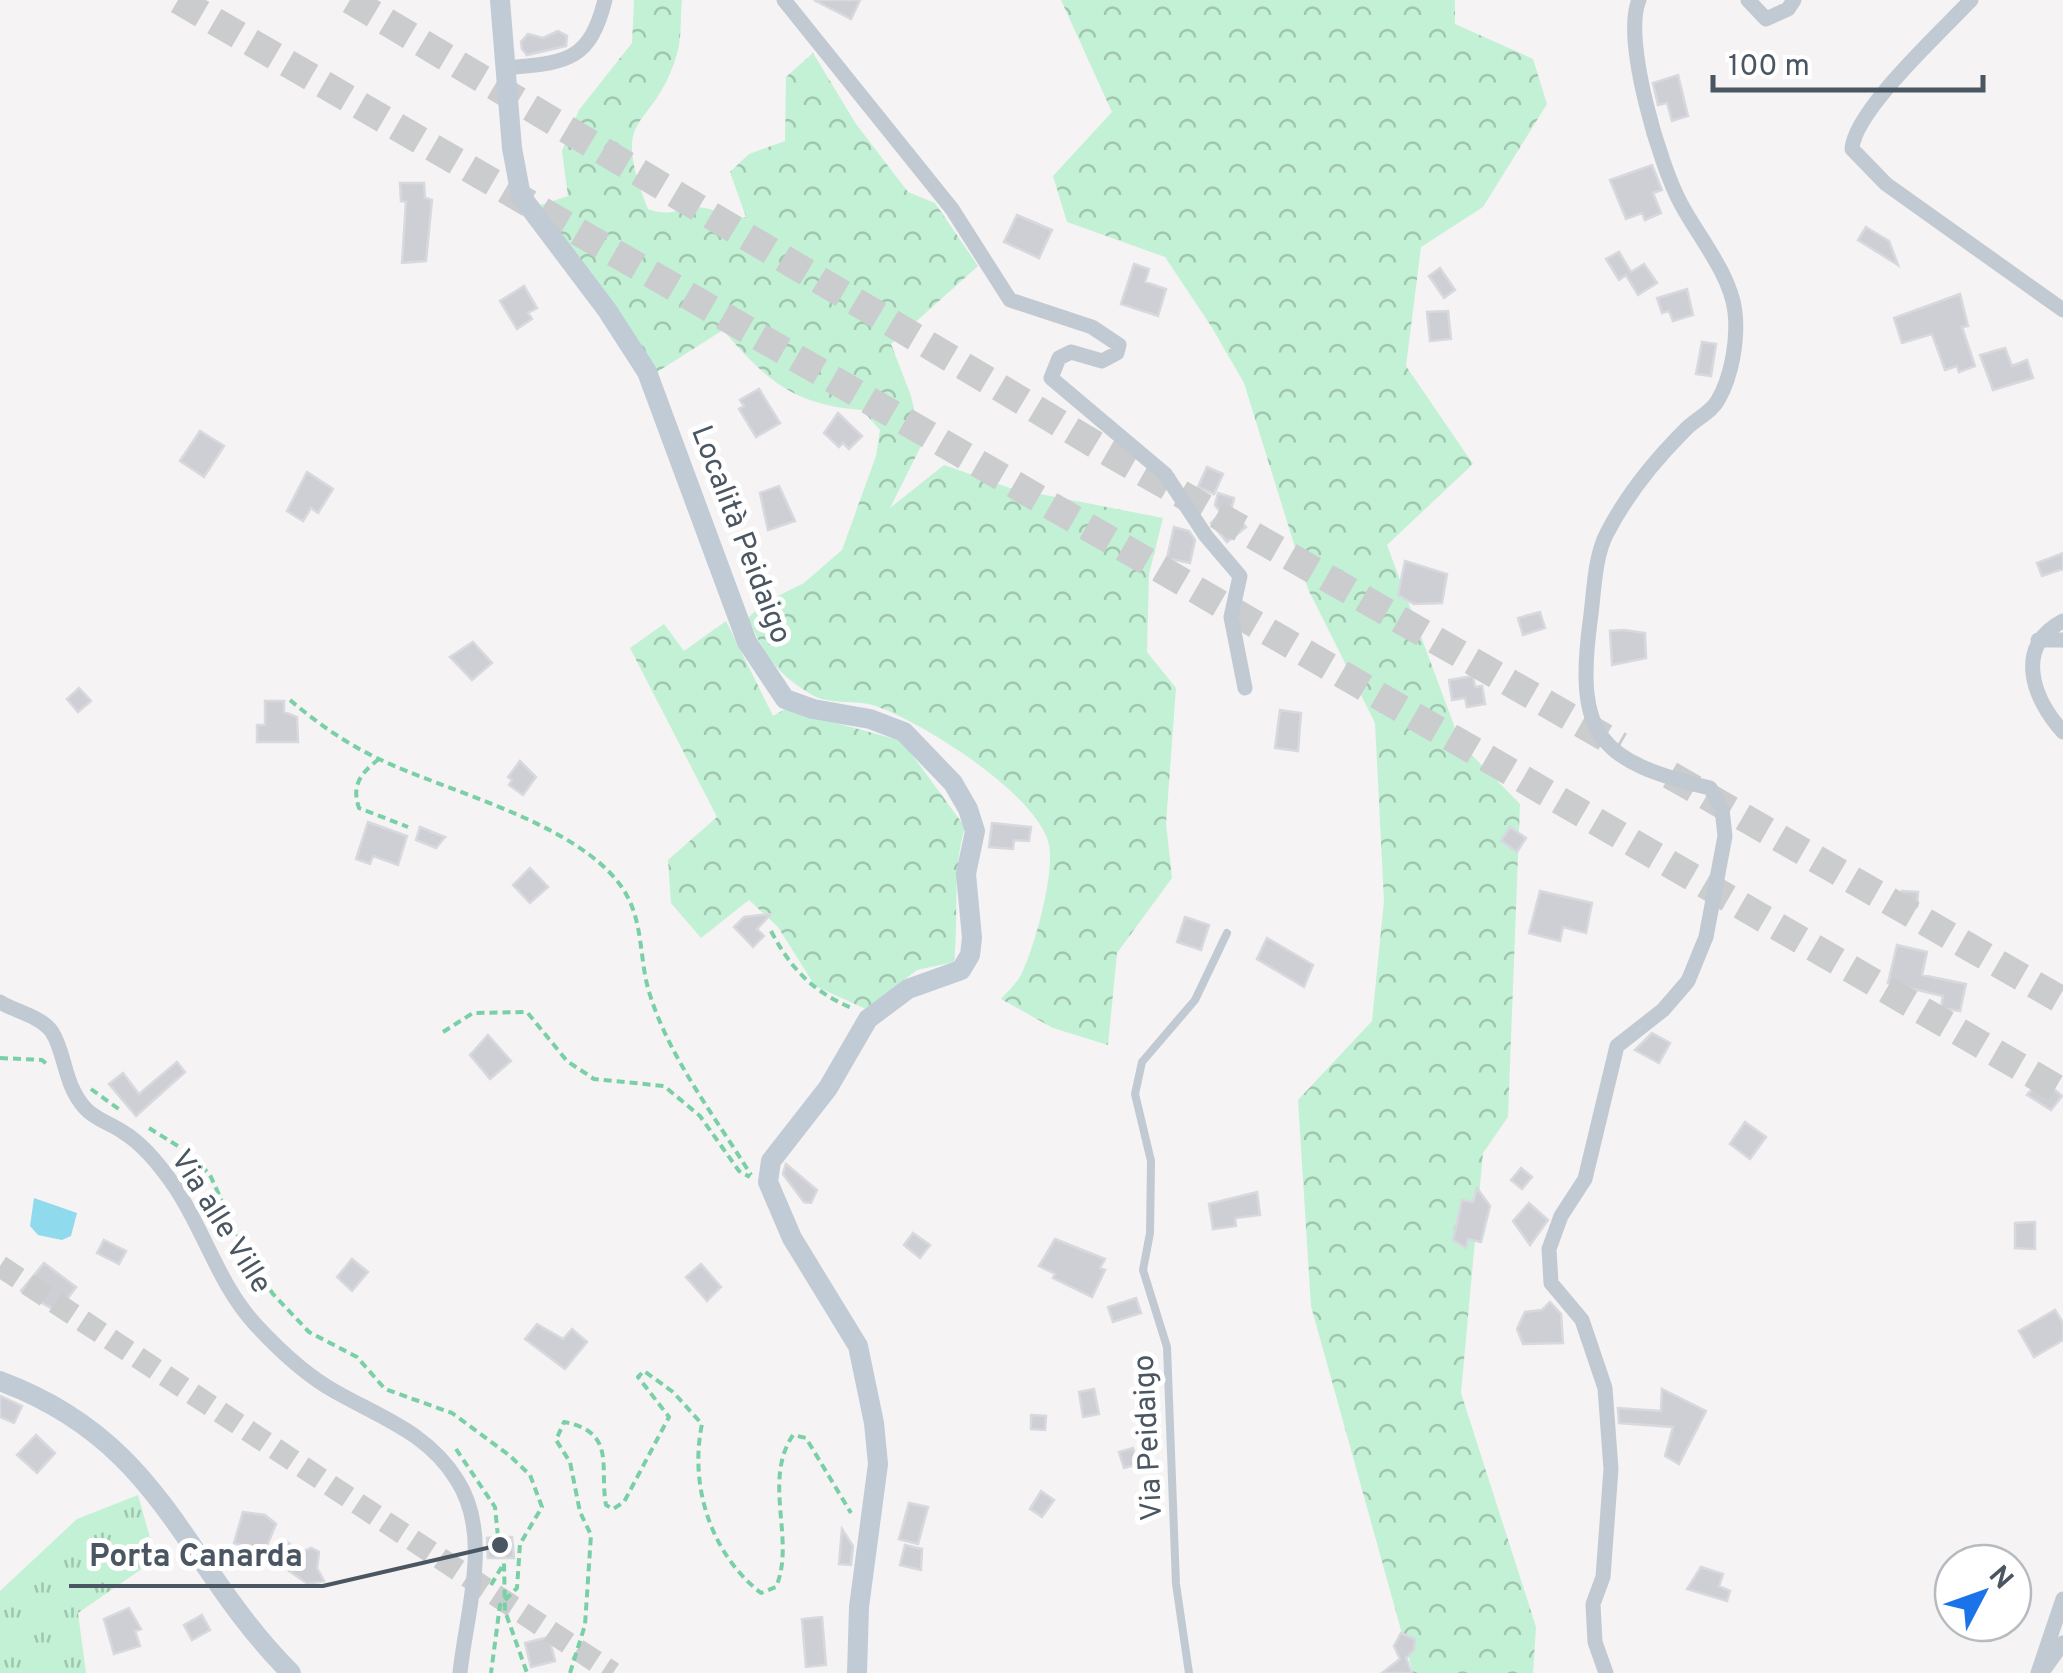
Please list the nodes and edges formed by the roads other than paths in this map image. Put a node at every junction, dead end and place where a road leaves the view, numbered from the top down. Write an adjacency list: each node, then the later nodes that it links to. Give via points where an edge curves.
1 (500, 0): 8 (street, Località Peidaigo)
2 (605, 0): 8 (street, via 580,54)
3 (784, 0): 13 (street, via 952,210 1010,300 1092,326 1119,345 1102,360 1071,352 1060,358 1051,378 1165,474 1240,576 1231,618)
4 (1639, 0): 24 (street, via 1632,28 1636,63 1678,199 1734,306 1736,338 1718,402 1641,481 1605,536 1582,678 1594,728 1613,750 1663,777 1710,788 1722,810 1724,836 1706,938 1688,982 1618,1046 1584,1179 1549,1250 1552,1283 1582,1320 1605,1388 1611,1469 1603,1578 1594,1604)
5 (1748, 0): 6 (street, via 1766,19)
6 (1794, 0)
7 (1971, 0): 9 (street, via 1880,95 1853,133 1852,149 1886,184)
8 (506, 68): 22 (street, Località Peidaigo, via 521,196 647,372 748,642 772,685 785,699 812,709 904,732 952,783 975,831 966,874 970,955 961,970 908,989 868,1019 828,1088 782,1142 768,1182 792,1238 865,1365 878,1464 866,1533)
9 (2063, 310)
10 (2063, 621): 11 (street)
11 (2038, 640): 12 (street); 14 (street, via 2030,660 2034,687)
12 (2063, 640)
13 (1245, 688)
14 (2063, 732)
15 (1227, 933): 23 (lane, Via Peidaigo, via 1195,1000 1142,1062 1134,1094 1152,1160 1143,1270 1167,1347 1176,1584)
16 (0, 1002): 21 (street, Via alle Ville, via 52,1033 64,1076 87,1111 128,1134 176,1189 228,1292 256,1324 334,1391 406,1426 456,1478 474,1538)
17 (0, 1381): 20 (street, via 50,1402 122,1453)
18 (2063, 1599): 25 (street)
19 (2063, 1644): 25 (street)
20 (291, 1673)
21 (460, 1673)
22 (857, 1673)
23 (1189, 1673)
24 (1606, 1673)
25 (2040, 1673)

